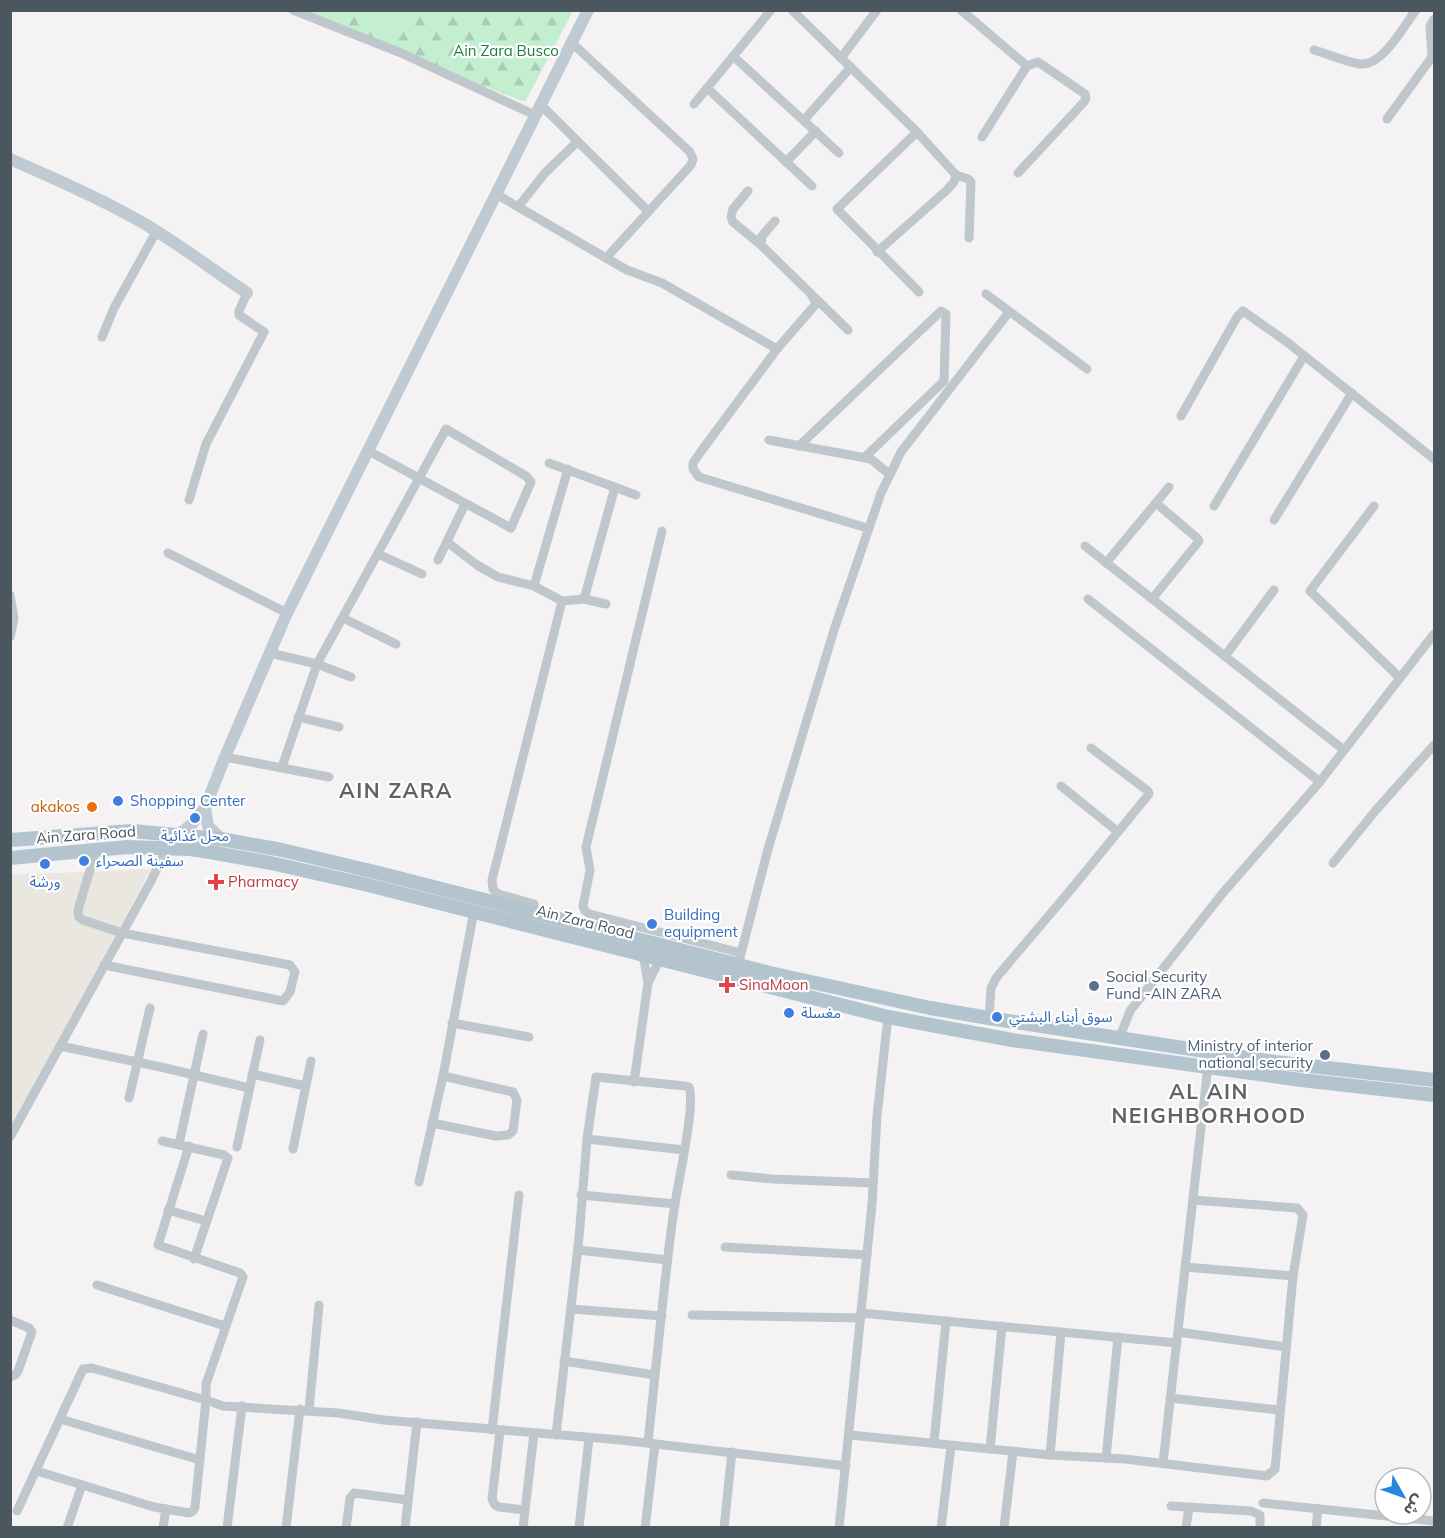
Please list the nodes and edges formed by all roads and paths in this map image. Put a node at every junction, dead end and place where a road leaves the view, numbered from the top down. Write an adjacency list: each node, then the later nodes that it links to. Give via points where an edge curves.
1 (293, 10): 17 (street)
2 (588, 10): 9 (main road)
3 (771, 10): 11 (street)
4 (792, 10): 12 (street)
5 (877, 10): 12 (street)
6 (961, 10): 13 (street)
7 (1416, 10): 10 (street, via 1378,59 1369,63 1359,64)
8 (1434, 19): 18 (street, via 1430,26 1432,57)
9 (572, 43): 17 (main road); 33 (street, via 690,152 691,165)
10 (1314, 50)
11 (733, 56): 15 (street); 19 (street)
12 (842, 58): 14 (street)
13 (1027, 66): 22 (street); 27 (street, via 1038,62 1086,98)
14 (851, 67): 19 (street); 21 (street)
15 (707, 88): 16 (street); 26 (street)
16 (694, 104)
17 (537, 110): 23 (street); 31 (main road)
18 (1387, 119)
19 (804, 120): 20 (street)
20 (816, 131): 24 (street); 26 (street)
21 (917, 132): 28 (street); 38 (street, via 837,209)
22 (982, 137)
23 (577, 142): 32 (street); 33 (street)
24 (839, 153)
25 (10, 159): 35 (main road, via 79,189)
26 (786, 162): 29 (street)
27 (1018, 173)
28 (956, 175): 36 (street, via 970,182); 38 (street, via 946,190)
29 (812, 186)
30 (748, 191): 37 (street, via 732,209 731,217)
31 (496, 194): 32 (street); 54 (main road)
32 (518, 207): 39 (street)
33 (648, 211): 39 (street)
34 (775, 222): 37 (street, via 762,236)
35 (156, 232): 41 (main road); 46 (street)
36 (969, 238)
37 (761, 245): 43 (street)
38 (878, 252): 40 (street)
39 (606, 258): 47 (street, via 662,283)
40 (919, 292)
41 (247, 293): 64 (street, via 239,315 264,332 206,444)
42 (986, 294): 44 (street)
43 (812, 296): 45 (street); 47 (street, via 816,305)
44 (1009, 312): 49 (street); 59 (street, via 901,452)
45 (848, 330)
46 (102, 337)
47 (777, 349): 70 (street, via 693,463 694,472 699,477)
48 (1304, 356): 50 (street); 51 (street, via 1243,311); 67 (street)
49 (1087, 369)
50 (1352, 393): 56 (street); 69 (street)
51 (1181, 416)
52 (769, 440): 53 (street)
53 (799, 446): 55 (street); 55 (street, via 941,311 946,314 944,381)
54 (367, 450): 60 (street); 87 (main road)
55 (864, 458): 59 (street)
56 (1434, 459)
57 (549, 463): 58 (street)
58 (568, 469): 61 (street); 79 (street)
59 (889, 474): 70 (street)
60 (420, 479): 66 (street); 66 (street, via 446,429 531,482 511,528); 75 (street)
61 (615, 487): 63 (street); 82 (street)
62 (1170, 487): 65 (street)
63 (636, 495)
64 (189, 500)
65 (1156, 503): 77 (street); 84 (street, via 1199,541)
66 (465, 504): 72 (street)
67 (1214, 506)
68 (1374, 506): 96 (street, via 1310,591)
69 (1274, 520)
70 (867, 528): 121 (street, via 768,849)
71 (662, 531): 121 (street, via 586,847 590,870 583,906 590,914)
72 (447, 542): 76 (street); 79 (street, via 491,574)
73 (1085, 546): 77 (street)
74 (168, 553): 87 (street)
75 (378, 554): 78 (street); 88 (street)
76 (438, 560)
77 (1106, 563): 84 (street)
78 (422, 574)
79 (534, 586): 85 (street)
80 (1274, 590): 93 (street)
81 (10, 595): 90 (street, via 14,619)
82 (584, 599): 85 (street); 86 (street)
83 (1088, 599): 105 (street)
84 (1152, 599): 93 (street)
85 (562, 601): 116 (street, via 492,880 493,890 498,894)
86 (606, 604)
87 (287, 613): 92 (main road)
88 (343, 618): 91 (street); 94 (street)
89 (1434, 634): 96 (street)
90 (10, 637)
91 (396, 644)
92 (270, 653): 94 (street); 102 (main road)
93 (1225, 656): 101 (street)
94 (317, 664): 95 (street); 97 (street)
95 (351, 677)
96 (1400, 678): 101 (street)
97 (298, 717): 98 (street); 103 (street)
98 (339, 727)
99 (1434, 746): 115 (street)
100 (1091, 748): 108 (street, via 1148,790)
101 (1344, 750): 105 (street)
102 (225, 757): 103 (street); 107 (main road)
103 (282, 767): 104 (street)
104 (328, 777)
105 (1320, 782): 130 (street, via 1222,894 1147,989 1130,1011)
106 (1061, 786): 108 (street)
107 (205, 808): 109 (main road); 110 (main road, via 208,826)
108 (1117, 831): 126 (street, via 996,978 991,988)
109 (179, 834): 110 (main road, Ain Zara Road); 111 (main road, Ain Zara Road, via 132,831)
110 (221, 839): 121 (main road, Ain Zara Road, via 282,850)
111 (10, 840)
112 (167, 848): 113 (main road, Ain Zara Road); 117 (main road, Ain Zara Road, via 271,863); 118 (street)
113 (96, 850): 114 (main road, Ain Zara Road); 118 (street, via 78,913 85,922)
114 (10, 858)
115 (1333, 863)
116 (534, 904)
117 (474, 911): 119 (main road, Ain Zara Road); 127 (street)
118 (122, 933): 122 (street); 122 (street, via 290,965 295,972 290,992 283,1001)
119 (644, 954): 120 (main road, Ain Zara Road); 123 (street)
120 (660, 958): 123 (street); 125 (main road, Ain Zara Road)
121 (740, 959): 126 (main road, Ain Zara Road, via 837,989)
122 (104, 965): 132 (street)
123 (648, 983): 140 (street)
124 (150, 1008): 134 (street)
125 (888, 1017): 135 (main road, Ain Zara Road, via 1012,1040); 156 (street)
126 (989, 1018): 130 (main road, Ain Zara Road)
127 (453, 1023): 129 (street); 138 (street)
128 (203, 1035): 137 (street)
129 (529, 1037)
130 (1119, 1039): 139 (main road, Ain Zara Road, via 1348,1072)
131 (260, 1040): 136 (street)
132 (60, 1046): 134 (street); 146 (street)
133 (311, 1061): 141 (street)
134 (138, 1062): 137 (street); 144 (street)
135 (1208, 1066): 143 (main road, Ain Zara Road); 159 (street)
136 (252, 1074): 141 (street); 142 (street)
137 (194, 1075): 142 (street); 149 (street)
138 (443, 1076): 145 (street); 145 (street, via 513,1092 517,1100 513,1131 496,1136)
139 (1434, 1080)
140 (634, 1082): 147 (street, via 596,1077); 153 (street, via 689,1087)
141 (305, 1086): 152 (street)
142 (249, 1088): 151 (street)
143 (1434, 1095)
144 (129, 1098)
145 (432, 1123): 155 (street)
146 (11, 1134)
147 (587, 1139): 153 (street); 158 (street)
148 (162, 1141): 149 (street)
149 (179, 1144): 150 (street)
150 (189, 1146): 161 (street); 162 (street, via 228,1158)
151 (237, 1147)
152 (293, 1149)
153 (684, 1150): 160 (street)
154 (731, 1175): 156 (street)
155 (419, 1182)
156 (873, 1183): 165 (street)
157 (519, 1195): 195 (street)
158 (581, 1195): 160 (street); 164 (street)
159 (1193, 1200): 168 (street); 169 (street, via 1300,1209 1304,1215)
160 (675, 1204): 167 (street)
161 (168, 1210): 162 (street); 166 (street, via 158,1245)
162 (206, 1221): 166 (street)
163 (725, 1247): 165 (street)
164 (578, 1250): 167 (street); 172 (street)
165 (867, 1255): 175 (street)
166 (194, 1258): 178 (street, via 243,1277)
167 (668, 1260): 174 (street)
168 (1185, 1267): 169 (street); 181 (street)
169 (1293, 1276): 184 (street)
170 (97, 1285): 178 (street)
171 (319, 1305): 191 (street)
172 (571, 1309): 174 (street); 185 (street)
173 (692, 1315): 175 (street)
174 (662, 1316): 186 (street)
175 (861, 1316): 177 (street); 198 (street)
176 (10, 1320): 187 (street, via 29,1328 32,1336 18,1371)
177 (946, 1321): 179 (street); 200 (street)
178 (225, 1326): 189 (street, via 206,1383)
179 (1002, 1326): 180 (street); 203 (street)
180 (1061, 1332): 182 (street); 206 (street)
181 (1178, 1332): 183 (street); 184 (street)
182 (1118, 1337): 183 (street); 207 (street)
183 (1177, 1343): 188 (street)
184 (1286, 1347): 192 (street)
185 (564, 1361): 186 (street); 197 (street)
186 (655, 1375): 201 (street)
187 (10, 1377)
188 (1170, 1398): 192 (street); 209 (street)
189 (206, 1400): 190 (street, via 223,1406); 193 (street, via 87,1367 79,1374); 208 (street)
190 (242, 1406): 191 (street); 224 (street)
191 (305, 1409): 194 (street); 225 (street)
192 (1279, 1410): 209 (street, via 1275,1469 1267,1476)
193 (60, 1419): 208 (street); 211 (street)
194 (417, 1422): 195 (street); 213 (street)
195 (496, 1431): 196 (street); 219 (street, via 492,1499 499,1507)
196 (534, 1433): 197 (street); 219 (street)
197 (556, 1435): 199 (street)
198 (850, 1435): 200 (street); 210 (street)
199 (589, 1438): 201 (street); 229 (street)
200 (934, 1442): 202 (street)
201 (651, 1444): 205 (street); 230 (street)
202 (951, 1446): 203 (street); 233 (street)
203 (990, 1449): 204 (street)
204 (1013, 1451): 206 (street); 234 (street)
205 (732, 1452): 210 (street); 231 (street)
206 (1050, 1455): 207 (street)
207 (1106, 1458): 209 (street)
208 (200, 1460): 217 (street, via 193,1511)
209 (1162, 1463)
210 (846, 1466): 232 (street)
211 (37, 1471): 212 (street); 220 (street)
212 (82, 1485): 217 (street); 222 (street)
213 (408, 1500): 226 (street, via 354,1493); 227 (street)
214 (1263, 1503): 218 (street)
215 (1171, 1506): 216 (street)
216 (1189, 1507): 235 (street); 236 (street, via 1251,1511 1260,1515)
217 (166, 1509): 223 (street)
218 (1318, 1509): 221 (street); 237 (street)
219 (524, 1510): 228 (street)
220 (17, 1511)
221 (1373, 1516)
222 (67, 1527)
223 (163, 1527)
224 (227, 1527)
225 (286, 1527)
226 (346, 1527)
227 (405, 1527)
228 (523, 1527)
229 (579, 1527)
230 (645, 1527)
231 (724, 1527)
232 (839, 1527)
233 (941, 1527)
234 (1004, 1527)
235 (1186, 1527)
236 (1260, 1527)
237 (1316, 1527)

